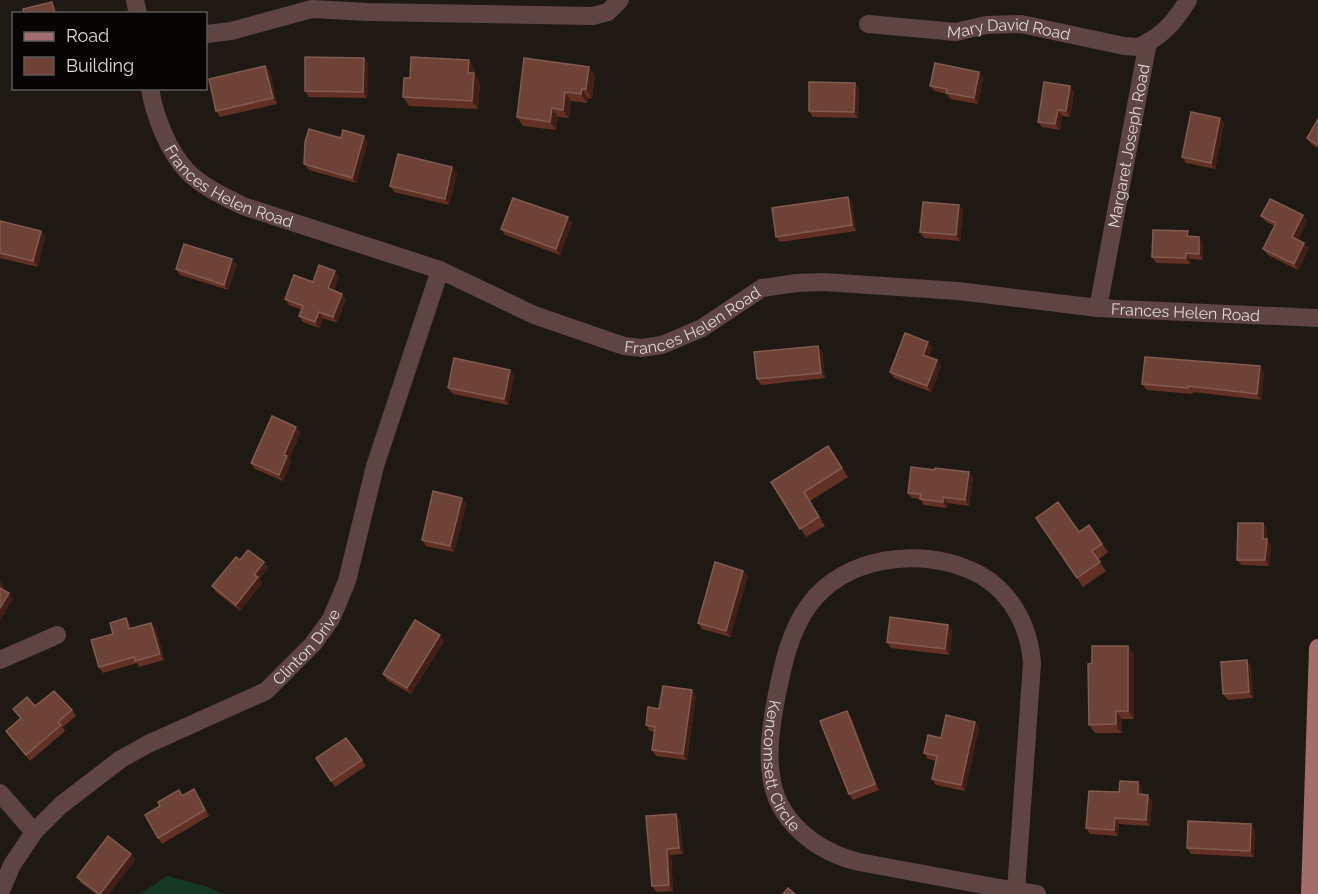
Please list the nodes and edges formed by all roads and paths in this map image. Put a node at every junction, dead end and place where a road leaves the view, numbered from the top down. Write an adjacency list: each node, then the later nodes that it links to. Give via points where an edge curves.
1 (620, 0): 4 (street, via 608,12 593,16 312,9)
2 (1188, 0): 5 (street, Margaret Joseph Road, via 1178,16)
3 (868, 24): 5 (street, Mary David Road, via 956,32 986,25 1022,24 1124,46 1140,47)
4 (207, 34)
5 (1148, 42): 8 (street, Margaret Joseph Road)
6 (150, 90): 7 (street, Frances Helen Road, via 163,135 188,172 216,192 234,202)
7 (440, 270): 8 (street, Frances Helen Road, via 534,315 624,346 641,348 662,345 702,328 762,288 796,283 958,291); 15 (street, Clinton Drive, via 375,466 347,580 332,619 266,691 121,759 61,805)
8 (1098, 308): 9 (street, Frances Helen Road)
9 (1318, 318)
10 (57, 635): 12 (street)
11 (1318, 648): 13 (main road)
12 (0, 660)
13 (1317, 708): 19 (main road)
14 (0, 793): 15 (street)
15 (34, 832): 17 (street, Clinton Drive, via 12,865)
16 (1016, 891): 16 (street, Kencomsett Circle, via 1032,663 1019,614 1008,598 978,573 945,561 895,558 849,572 809,604 788,647 771,732 771,776 781,807 794,825 829,853); 18 (street, Kencomsett Circle)
17 (0, 893)
18 (1037, 894)
19 (1310, 894)

